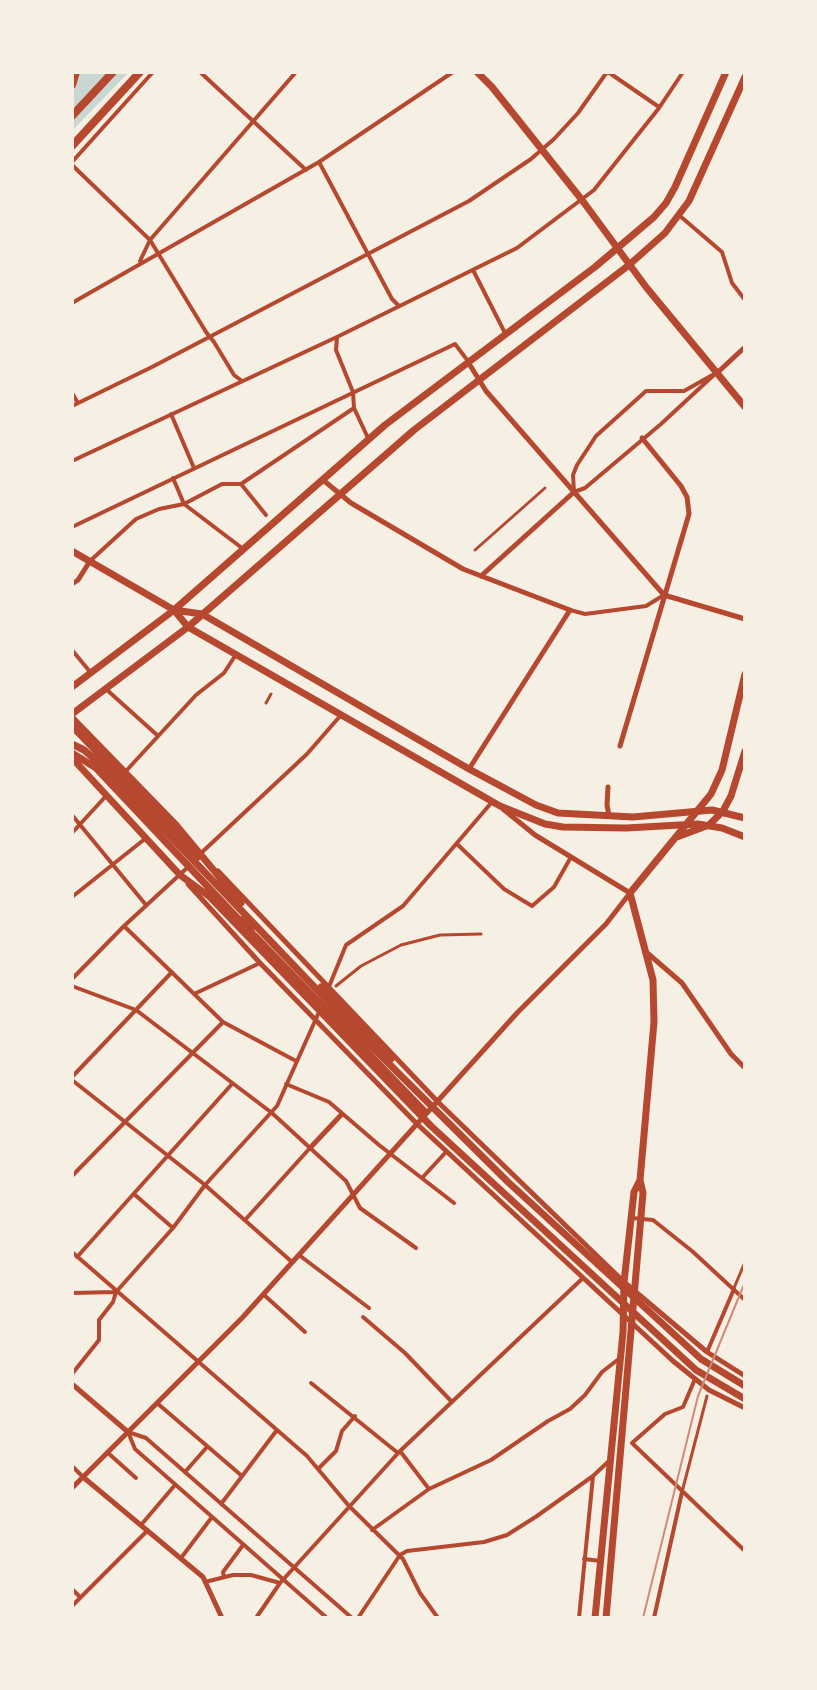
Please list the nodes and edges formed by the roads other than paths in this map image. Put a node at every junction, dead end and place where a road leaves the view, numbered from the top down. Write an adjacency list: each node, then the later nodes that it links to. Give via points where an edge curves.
1 (76, 72): 13 (highway)
2 (113, 72): 15 (highway)
3 (140, 72): 17 (highway)
4 (153, 72): 20 (street)
5 (200, 72): 16 (street)
6 (296, 72): 16 (street)
7 (453, 72): 19 (street)
8 (477, 72): 18 (main road)
9 (608, 72): 14 (street); 18 (street)
10 (683, 72): 14 (street)
11 (726, 72): 25 (main road, via 666,203)
12 (745, 77): 23 (main road)
13 (72, 85)
14 (659, 108): 22 (street)
15 (72, 116)
16 (254, 120): 21 (street); 24 (street)
17 (72, 146)
18 (542, 149): 22 (main road); 27 (street, via 469,201)
19 (319, 162): 21 (street); 27 (street)
20 (72, 164): 24 (street)
21 (306, 170): 26 (street)
22 (582, 200): 25 (main road); 30 (street, via 517,248)
23 (680, 216): 29 (main road); 31 (street, via 722,252 732,283)
24 (150, 240): 26 (street); 28 (street)
25 (617, 247): 29 (main road); 34 (main road)
26 (159, 252): 28 (street); 36 (street)
27 (369, 253): 33 (street); 36 (street)
28 (139, 264): 32 (street)
29 (629, 265): 39 (main road); 40 (main road)
30 (473, 270): 33 (street); 34 (street)
31 (745, 300)
32 (72, 303)
33 (399, 306): 35 (street)
34 (505, 333): 38 (main road)
35 (339, 336): 41 (street); 43 (street, via 336,350)
36 (210, 337): 41 (street); 44 (street)
37 (745, 347): 39 (street)
38 (468, 362): 40 (street); 43 (street, via 455,344); 50 (main road)
39 (716, 373): 46 (main road); 49 (street); 57 (street, via 684,391 646,391 596,436 573,475)
40 (479, 380): 57 (street); 58 (main road)
41 (242, 381): 48 (street)
42 (72, 393): 44 (street)
43 (353, 395): 47 (street); 52 (street)
44 (78, 403): 45 (street)
45 (72, 406)
46 (745, 407)
47 (354, 408): 50 (street); 55 (street)
48 (171, 414): 51 (street); 52 (street)
49 (642, 438): 57 (street); 68 (street, via 681,486 689,506)
50 (368, 439): 54 (main road)
51 (72, 461)
52 (194, 468): 53 (street)
53 (173, 478): 59 (street); 61 (street)
54 (323, 480): 58 (street); 62 (main road)
55 (241, 484): 59 (street, via 222,484); 60 (street)
56 (545, 488): 63 (street)
57 (574, 492): 66 (street); 68 (street)
58 (339, 495): 66 (street); 71 (main road)
59 (184, 504): 62 (street); 65 (street, via 136,519)
60 (266, 515)
61 (72, 527)
62 (244, 549): 69 (main road)
63 (475, 550)
64 (72, 551): 65 (main road)
65 (90, 561): 67 (street); 69 (main road)
66 (481, 576): 70 (street)
67 (72, 584)
68 (664, 595): 70 (street, via 646,606 585,614); 72 (street); 87 (street)
69 (174, 610): 71 (main road); 73 (main road); 76 (main road)
70 (570, 610): 90 (street)
71 (202, 614): 73 (main road); 90 (main road)
72 (745, 619)
73 (188, 627): 75 (main road); 79 (main road)
74 (72, 650): 76 (street)
75 (237, 654): 82 (main road); 85 (street)
76 (91, 673): 78 (main road)
77 (745, 674): 95 (main road, via 722,770)
78 (72, 687)
79 (108, 687): 83 (main road); 84 (main road, via 82,711); 85 (street)
80 (271, 694): 81 (street)
81 (266, 703)
82 (342, 714): 94 (main road); 108 (street)
83 (72, 716): 84 (main road)
84 (76, 727): 91 (main road); 145 (main road, via 217,877 269,964 428,1128)
85 (158, 736): 91 (street)
86 (72, 744): 144 (main road, via 107,770)
87 (620, 746)
88 (745, 751): 96 (main road)
89 (72, 756): 93 (main road); 145 (main road, via 96,768)
90 (469, 769): 98 (main road, via 558,813)
91 (124, 773): 108 (main road)
92 (608, 787): 98 (street)
93 (106, 796): 100 (street); 105 (main road)
94 (496, 804): 101 (main road, via 563,827); 107 (street); 109 (street)
95 (700, 810): 96 (main road); 98 (main road); 101 (main road)
96 (723, 811): 99 (main road); 102 (main road)
97 (72, 815): 100 (street)
98 (609, 816)
99 (745, 818)
100 (79, 822): 103 (street); 110 (street)
101 (688, 824): 102 (main road); 106 (main road)
102 (709, 825): 104 (main road); 106 (main road)
103 (72, 833)
104 (745, 837)
105 (146, 838): 110 (street); 111 (main road)
106 (675, 838): 112 (main road)
107 (457, 844): 109 (street, via 504,889 532,906 554,887); 122 (street, via 403,906 346,945)
108 (201, 853): 111 (street); 122 (street); 144 (main road, via 245,908)
109 (572, 856): 112 (street)
110 (112, 863): 113 (street); 114 (street)
111 (180, 875): 114 (street); 118 (street); 145 (main road, via 210,897)
112 (630, 893): 117 (main road); 133 (street)
113 (72, 897)
114 (146, 905): 115 (street)
115 (124, 926): 119 (street); 120 (street)
116 (481, 934): 122 (street, via 440,935 401,945)
117 (644, 950): 129 (street, via 682,983); 150 (main road, via 654,1006 643,1193)
118 (260, 963): 123 (street); 125 (street)
119 (172, 972): 123 (street); 124 (street)
120 (72, 979)
121 (72, 986): 124 (street)
122 (332, 987): 125 (street); 133 (street)
123 (194, 994): 126 (street)
124 (136, 1010): 127 (street); 130 (street)
125 (315, 1020): 128 (street); 137 (street)
126 (223, 1022): 127 (street); 128 (street)
127 (191, 1053): 131 (street); 136 (street)
128 (297, 1062): 132 (street)
129 (745, 1068)
130 (72, 1078): 136 (street)
131 (232, 1084): 134 (street); 141 (street)
132 (286, 1084): 134 (street); 135 (street, via 329,1102)
133 (438, 1102): 137 (street); 160 (street)
134 (272, 1113): 138 (street); 146 (street)
135 (341, 1115): 138 (street); 140 (street)
136 (124, 1122): 141 (street); 142 (street)
137 (417, 1124): 139 (street); 140 (street)
138 (310, 1148): 148 (street, via 346,1181); 151 (street)
139 (446, 1152): 143 (street); 159 (street)
140 (391, 1153): 143 (street); 148 (street)
141 (168, 1156): 146 (street); 147 (street)
142 (72, 1176)
143 (422, 1178): 149 (street)
144 (508, 1182): 180 (main road, via 701,1359)
145 (492, 1183): 182 (main road, via 696,1370)
146 (205, 1185): 151 (street); 152 (street)
147 (134, 1194): 152 (street); 156 (street)
148 (353, 1195): 153 (street, via 360,1208); 155 (street)
149 (454, 1203)
150 (636, 1218): 160 (main road); 161 (street, via 653,1220); 162 (main road)
151 (245, 1220): 157 (street)
152 (173, 1228): 163 (street)
153 (416, 1248)
154 (72, 1252): 156 (street)
155 (299, 1255): 157 (street); 167 (street)
156 (77, 1257): 163 (street)
157 (292, 1262): 165 (street)
158 (745, 1262): 161 (street)
159 (583, 1278): 168 (street); 183 (street)
160 (624, 1282): 162 (street); 168 (main road)
161 (734, 1289): 166 (street); 172 (street)
162 (633, 1290): 170 (main road); 172 (street)
163 (116, 1292): 164 (street); 174 (street); 175 (street, via 99,1320 99,1340)
164 (72, 1293)
165 (263, 1294): 171 (street); 174 (street)
166 (745, 1300)
167 (369, 1308)
168 (623, 1314): 170 (street); 173 (main road)
169 (363, 1317): 183 (street)
170 (631, 1322): 177 (street); 190 (main road)
171 (305, 1332)
172 (707, 1352): 176 (street)
173 (620, 1358): 189 (main road); 205 (street, via 570,1409 514,1446)
174 (198, 1362): 184 (street); 187 (street)
175 (72, 1374)
176 (745, 1376)
177 (695, 1379): 185 (street); 191 (street, via 683,1407 665,1414)
178 (311, 1383): 186 (street)
179 (72, 1384): 188 (street)
180 (745, 1386)
181 (707, 1396): 206 (street)
182 (745, 1399)
183 (452, 1402): 194 (street)
184 (157, 1403): 188 (street); 192 (street)
185 (745, 1408)
186 (355, 1416): 194 (street); 197 (street, via 342,1431 336,1451)
187 (277, 1430): 197 (street); 199 (street)
188 (128, 1432): 193 (street); 198 (street, via 146,1438); 203 (street, via 135,1449)
189 (612, 1441): 190 (street); 195 (main road)
190 (621, 1442): 191 (street); 234 (main road)
191 (632, 1443): 206 (street)
192 (207, 1447): 198 (street); 199 (street)
193 (107, 1452): 201 (street); 202 (street)
194 (399, 1452): 205 (street); 208 (street)
195 (611, 1459): 200 (street); 218 (main road)
196 (72, 1466): 201 (street)
197 (319, 1468): 208 (street)
198 (184, 1472): 207 (street)
199 (242, 1476): 207 (street)
200 (593, 1476): 215 (street, via 507,1535); 217 (street)
201 (83, 1477): 204 (street); 210 (street)
202 (136, 1478)
203 (175, 1485): 209 (street); 210 (street)
204 (72, 1488)
205 (429, 1489): 212 (street)
206 (682, 1492): 214 (street); 235 (street)
207 (221, 1504): 219 (street)
208 (349, 1506): 212 (street); 219 (street)
209 (212, 1517): 213 (street); 216 (street)
210 (141, 1525): 211 (street)
211 (147, 1530): 216 (street); 224 (street)
212 (372, 1530): 215 (street)
213 (243, 1545): 220 (street); 221 (street)
214 (745, 1551)
215 (400, 1555): 230 (street); 231 (street)
216 (181, 1558): 222 (street)
217 (584, 1559): 218 (street); 232 (street)
218 (601, 1561): 233 (main road)
219 (293, 1568): 221 (street); 229 (street)
220 (224, 1577): 221 (street); 222 (street)
221 (282, 1581): 227 (street); 228 (street)
222 (205, 1582): 226 (street)
223 (72, 1589): 224 (street)
224 (80, 1597): 225 (street)
225 (72, 1606)
226 (222, 1618)
227 (256, 1618)
228 (327, 1618)
229 (352, 1618)
230 (358, 1618)
231 (438, 1618)
232 (579, 1618)
233 (595, 1618)
234 (606, 1618)
235 (654, 1618)

